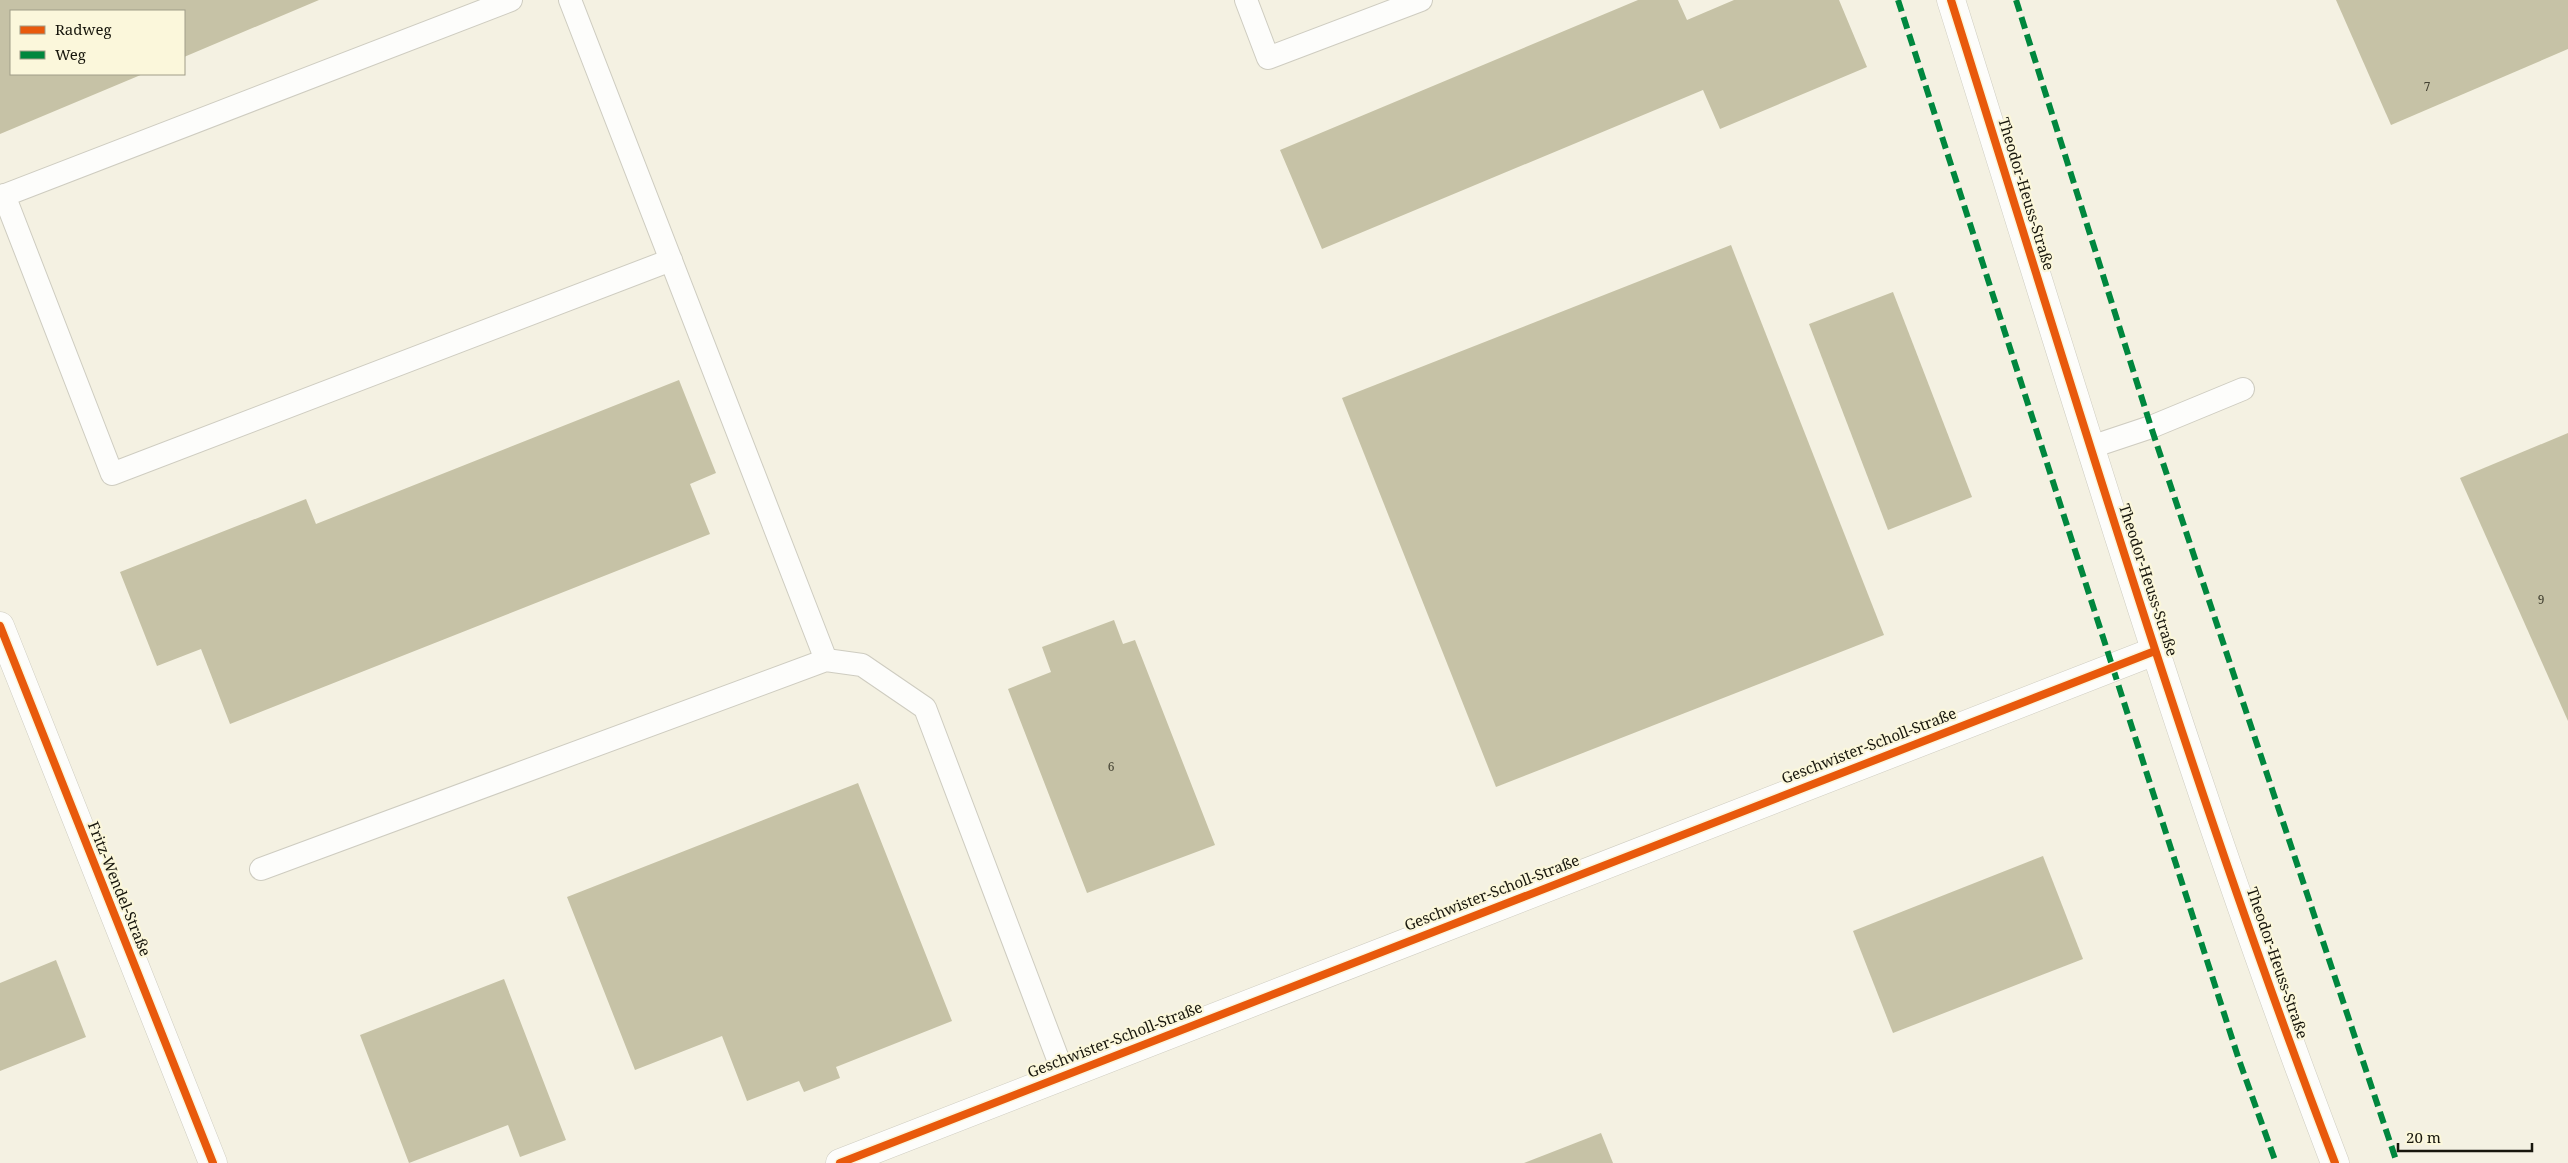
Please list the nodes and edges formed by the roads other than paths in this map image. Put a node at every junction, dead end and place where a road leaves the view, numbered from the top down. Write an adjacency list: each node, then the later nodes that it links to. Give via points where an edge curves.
1 (512, 0): 6 (lane)
2 (570, 0): 8 (lane)
3 (1246, 0): 4 (lane, via 1268,58)
4 (1421, 0)
5 (1950, 0): 10 (street, Theodor-Heuss-Straße)
6 (470, 7): 7 (lane)
7 (2, 196): 8 (lane, via 112,474)
8 (671, 260): 13 (lane)
9 (2243, 389): 10 (lane)
10 (2091, 447): 12 (street, Theodor-Heuss-Straße)
11 (0, 626): 16 (street, Fritz-Wendel-Straße)
12 (2155, 651): 15 (street, Geschwister-Scholl-Straße); 18 (street, Theodor-Heuss-Straße, via 2300,1072)
13 (826, 660): 14 (lane); 15 (lane, via 862,665 925,708)
14 (261, 869)
15 (1064, 1075): 17 (street, Geschwister-Scholl-Straße)
16 (213, 1163)
17 (840, 1163)
18 (2335, 1163)

